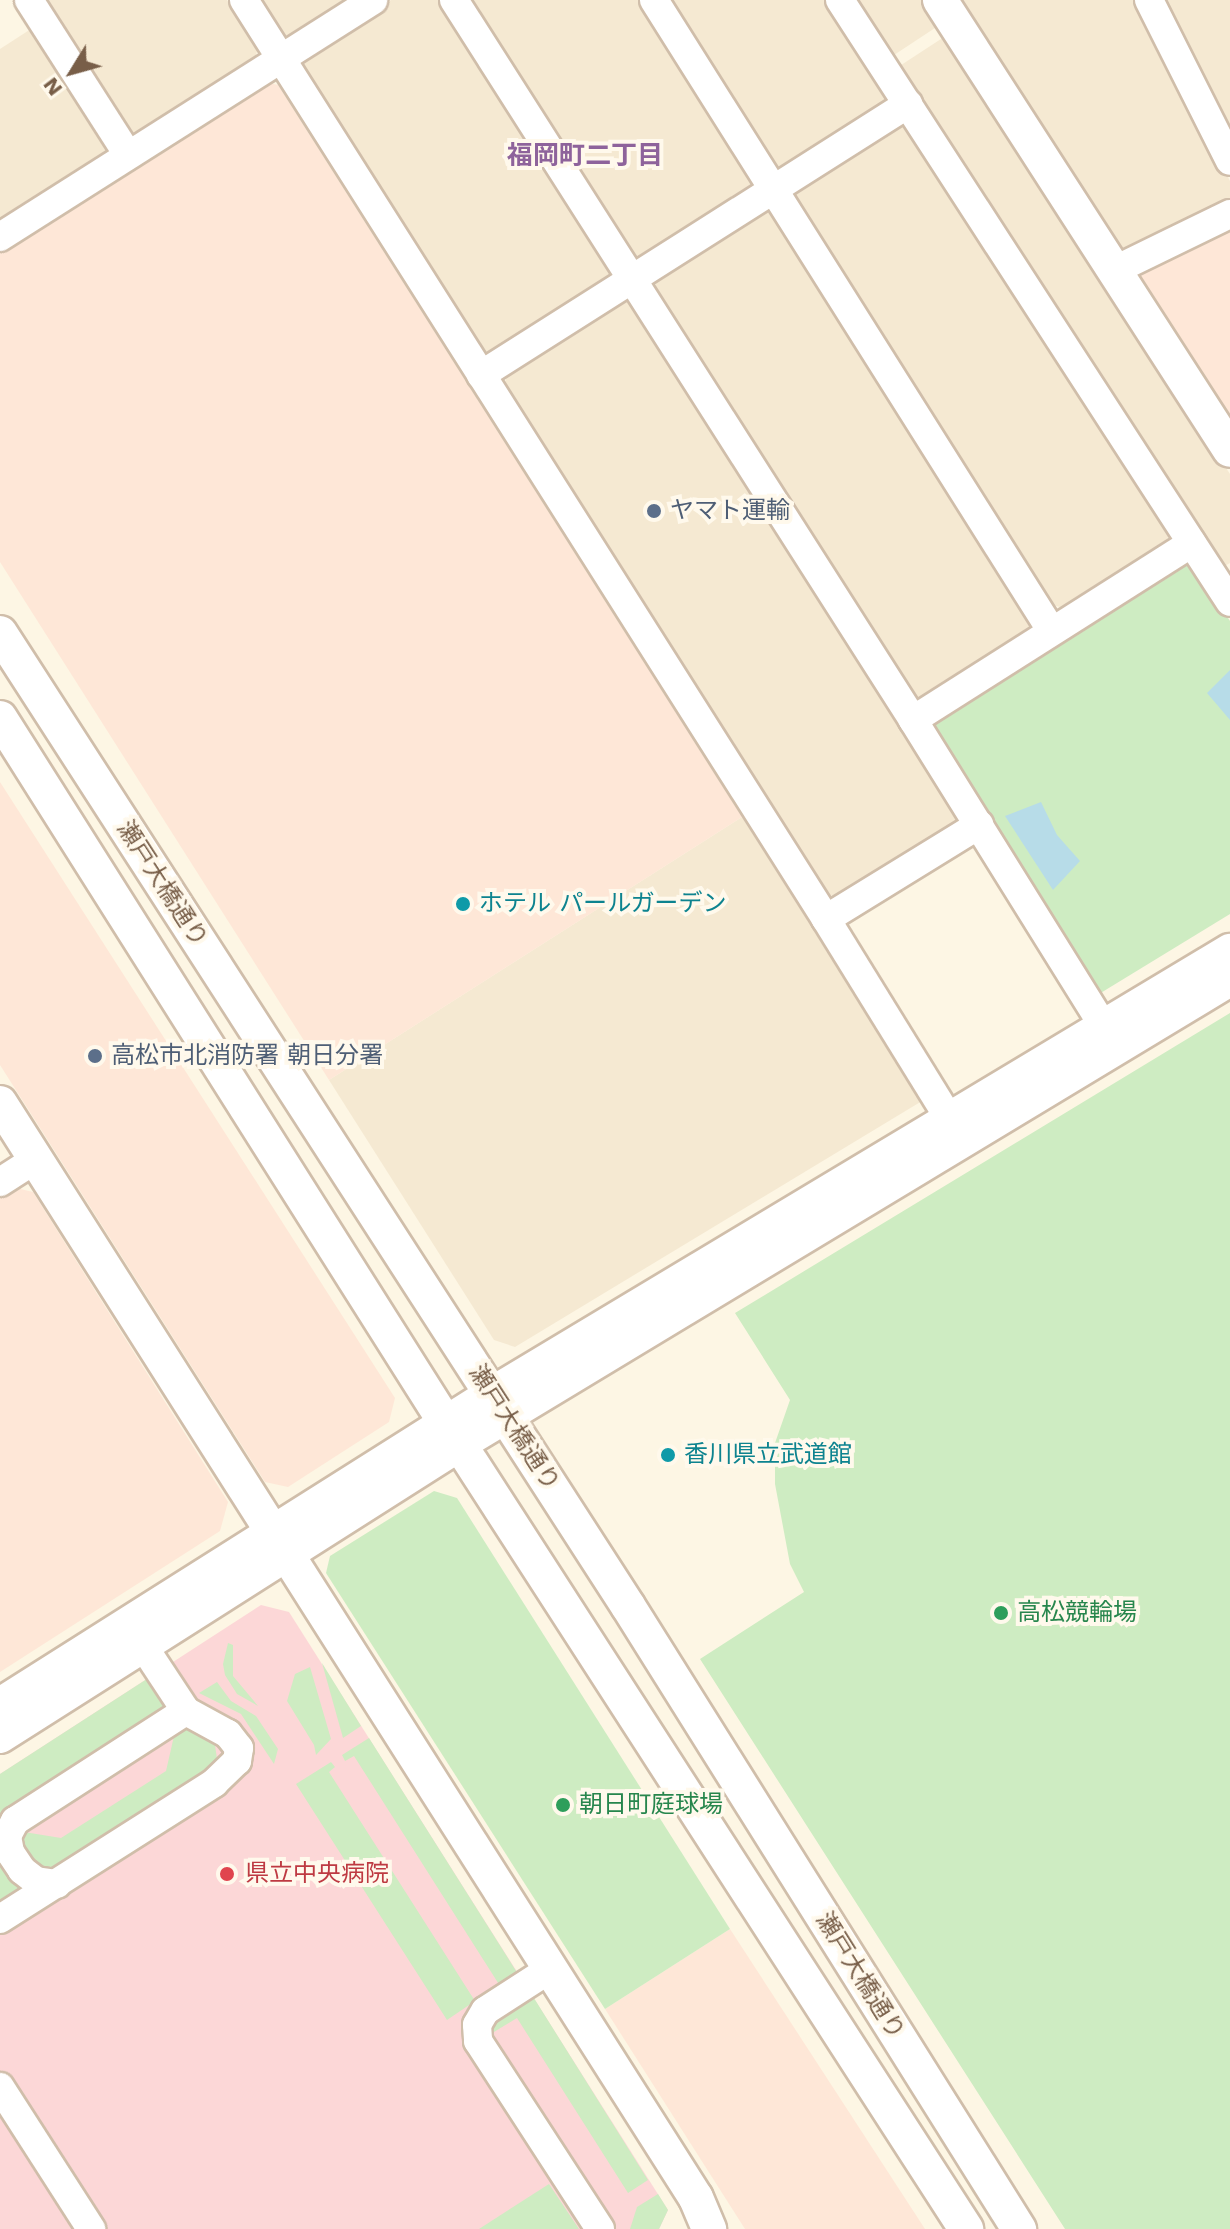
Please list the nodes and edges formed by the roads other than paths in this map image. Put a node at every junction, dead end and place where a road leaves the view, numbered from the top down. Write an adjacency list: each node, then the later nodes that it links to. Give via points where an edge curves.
1 (29, 0): 11 (street)
2 (244, 0): 9 (street)
3 (373, 0): 9 (street)
4 (454, 0): 17 (street)
5 (654, 0): 13 (street)
6 (840, 0): 10 (street)
7 (940, 0): 16 (street)
8 (1149, 0): 12 (street)
9 (281, 58): 11 (street); 18 (street)
10 (908, 104): 13 (street); 20 (street)
11 (128, 155): 15 (street)
12 (1230, 161)
13 (773, 188): 17 (street); 22 (street)
14 (1230, 214): 16 (street)
15 (0, 237)
16 (1113, 271): 19 (street)
17 (632, 279): 18 (street); 25 (street)
18 (481, 375): 27 (street)
19 (1230, 450)
20 (1192, 543): 21 (street); 22 (street)
21 (1230, 602)
22 (1051, 630): 25 (street)
23 (4, 649): 35 (street, 瀬戸大橋通り)
24 (0, 718): 36 (street, 瀬戸大橋通り)
25 (913, 720): 26 (street)
26 (979, 825): 27 (street); 30 (street)
27 (826, 919): 32 (street)
28 (1230, 951): 30 (street)
29 (1230, 979): 32 (street)
30 (1104, 1027): 32 (street)
31 (0, 1103): 33 (street)
32 (956, 1130): 35 (street)
33 (36, 1159): 34 (street); 37 (street)
34 (0, 1182)
35 (499, 1405): 36 (street); 51 (street, 瀬戸大橋通り)
36 (453, 1433): 37 (street); 50 (street, 瀬戸大橋通り)
37 (279, 1543): 38 (street); 45 (street)
38 (136, 1635): 39 (street); 40 (street); 41 (street)
39 (0, 1705)
40 (186, 1711): 42 (street, via 15,1821); 43 (street, via 228,1734 239,1748 237,1761 214,1783)
41 (0, 1736)
42 (4, 1842): 43 (street, via 22,1870 36,1881)
43 (57, 1884): 44 (street)
44 (0, 1919)
45 (550, 1969): 48 (street, via 485,2011 477,2025 478,2041); 49 (street, via 696,2198)
46 (0, 2087): 47 (street)
47 (91, 2229)
48 (600, 2229)
49 (709, 2229)
50 (966, 2229)
51 (1019, 2229)

